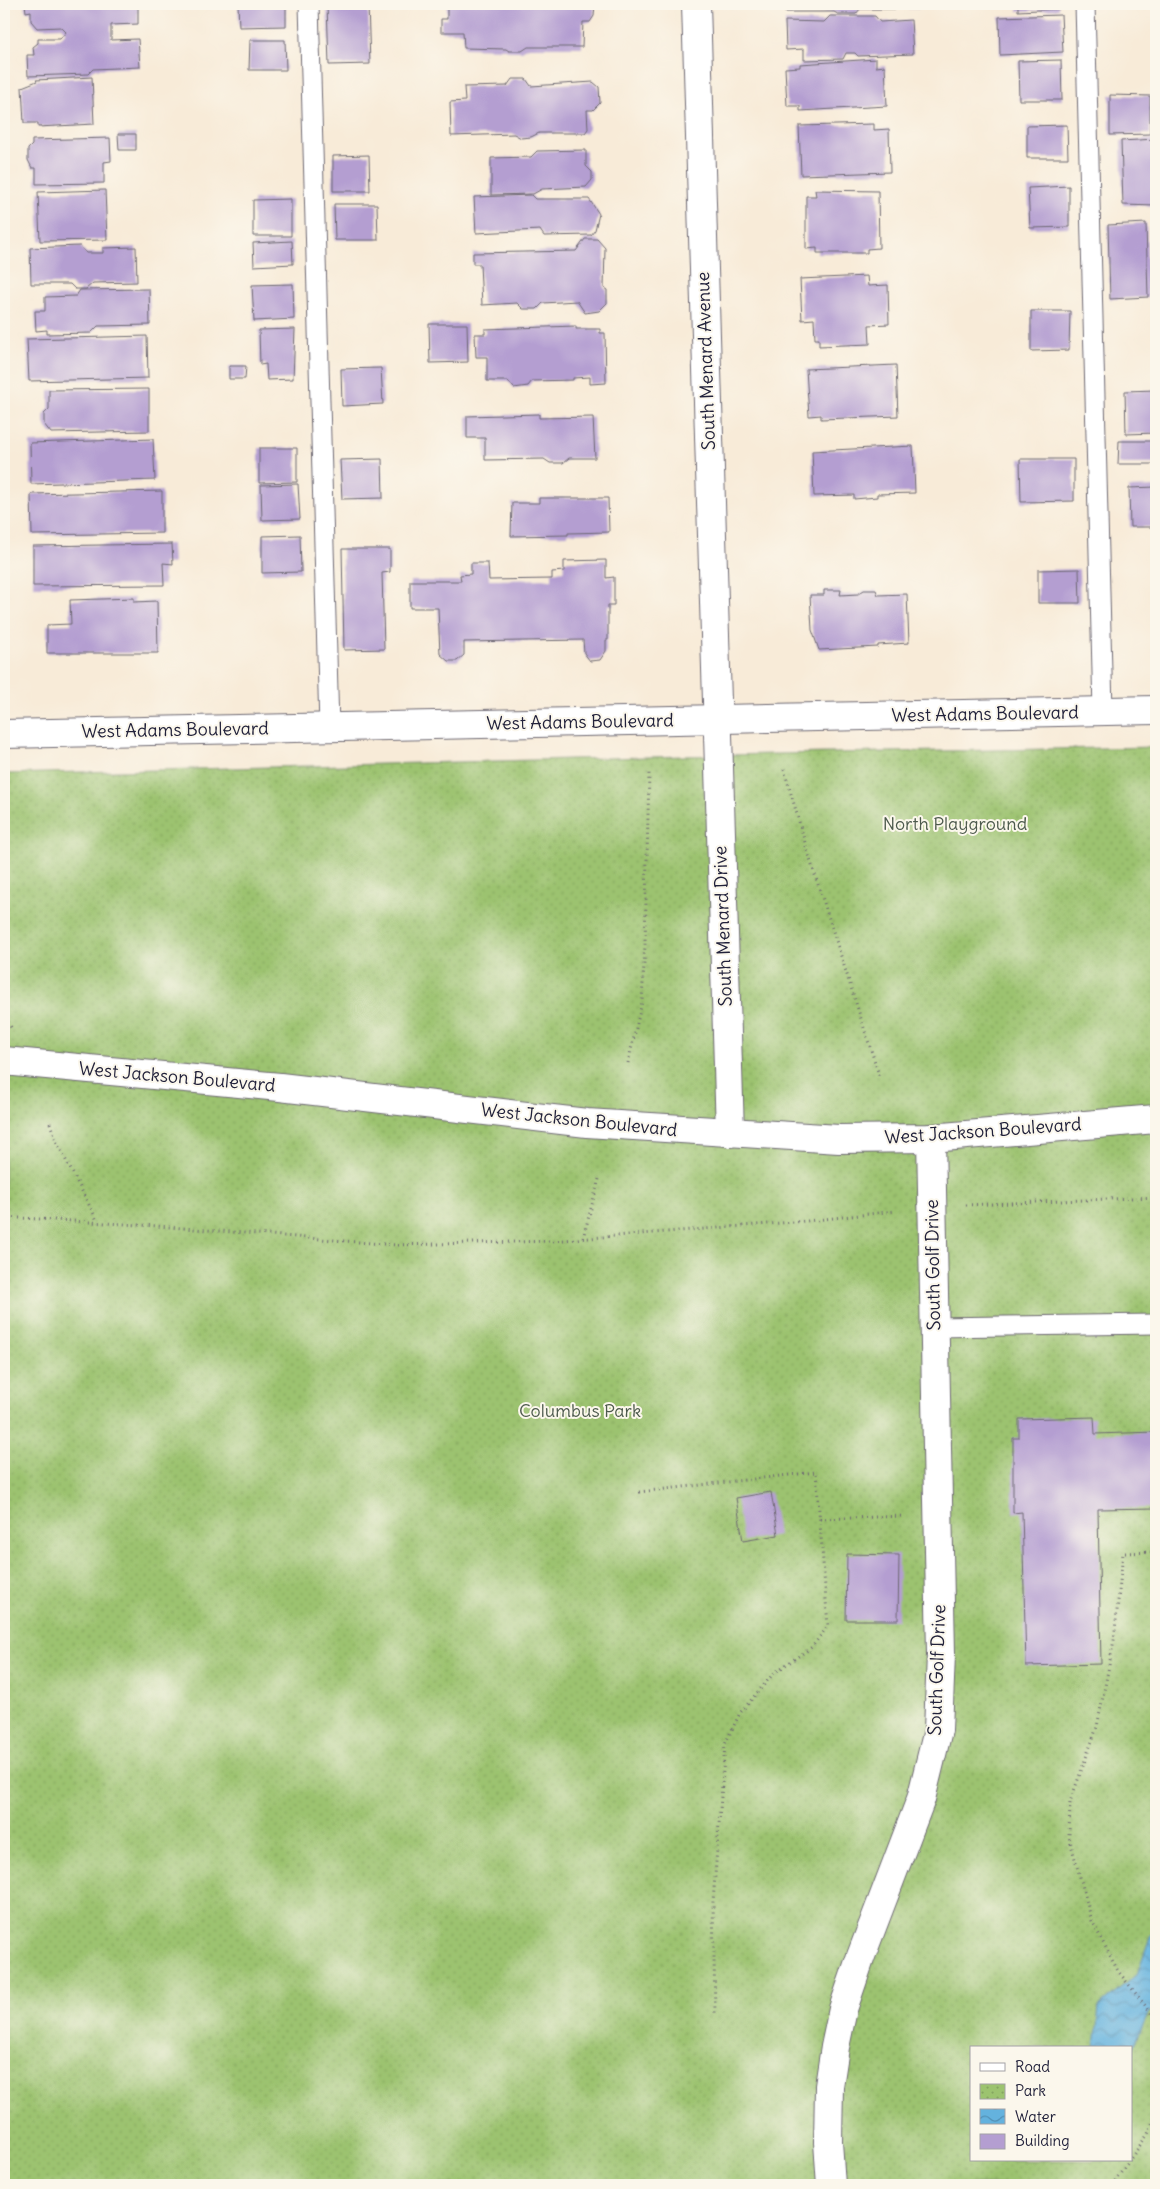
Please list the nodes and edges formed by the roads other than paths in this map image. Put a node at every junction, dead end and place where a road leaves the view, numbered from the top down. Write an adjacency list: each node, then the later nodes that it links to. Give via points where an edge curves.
1 (309, 4): 7 (lane)
2 (696, 4): 6 (street, South Menard Avenue)
3 (1084, 4): 5 (lane)
4 (1156, 710): 5 (street, West Adams Boulevard)
5 (1103, 711): 6 (street, West Adams Boulevard)
6 (717, 719): 7 (street, West Adams Boulevard); 11 (street, South Menard Drive)
7 (329, 727): 8 (street, West Adams Boulevard)
8 (4, 734)
9 (4, 1061): 11 (street, West Jackson Boulevard, via 280,1086 587,1123)
10 (1156, 1119): 12 (street, West Jackson Boulevard)
11 (730, 1133): 12 (street, West Jackson Boulevard, via 839,1139)
12 (931, 1138): 14 (street, South Golf Drive)
13 (1156, 1324): 14 (lane)
14 (934, 1327): 15 (street, South Golf Drive, via 941,1654 938,1730 921,1799 861,1956 834,2047 829,2086)
15 (831, 2185)

